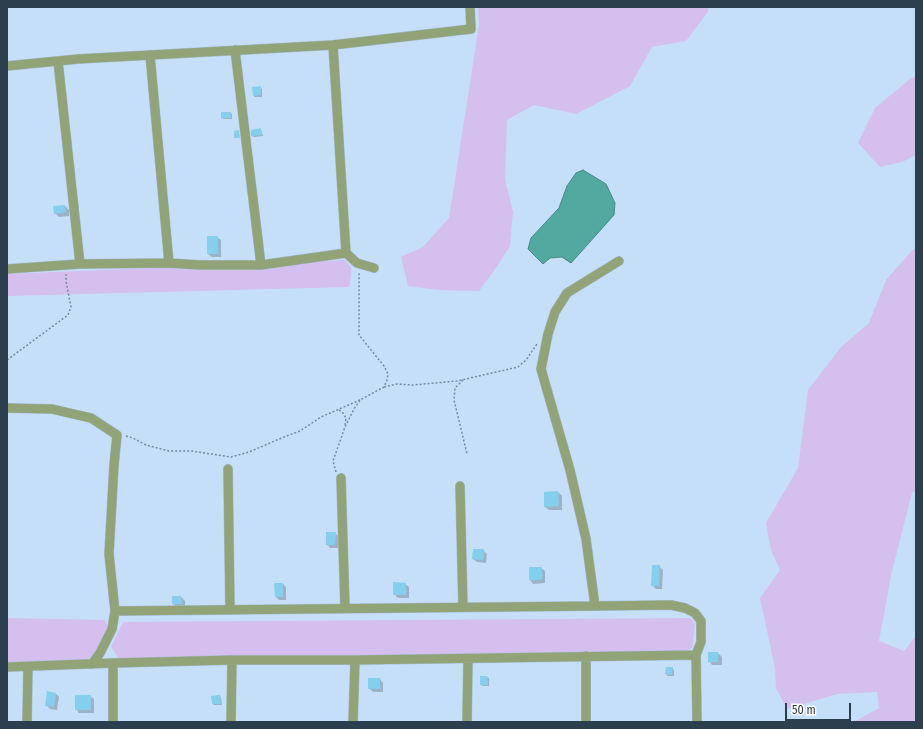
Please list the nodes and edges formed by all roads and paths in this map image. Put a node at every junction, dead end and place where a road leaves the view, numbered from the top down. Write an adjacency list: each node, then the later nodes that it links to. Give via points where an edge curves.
1 (470, 7): 2 (street, via 471,29)
2 (333, 45): 3 (street); 7 (street)
3 (235, 50): 4 (street); 12 (street)
4 (150, 56): 5 (street); 9 (street)
5 (58, 61): 6 (street); 11 (street)
6 (7, 66)
7 (346, 253): 10 (street); 12 (street)
8 (619, 261): 16 (street, via 567,293)
9 (169, 263): 11 (street); 12 (street)
10 (357, 263): 13 (street); 19 (path, via 360,274 359,335 388,374)
11 (80, 264): 14 (street)
12 (261, 265)
13 (374, 268)
14 (7, 269)
15 (66, 270): 17 (path, via 71,307 68,315)
16 (548, 334): 18 (path, via 518,367); 29 (street, via 541,369 570,470 586,539)
17 (7, 360)
18 (465, 379): 19 (path); 25 (path, via 455,388 454,400)
19 (384, 387): 20 (path)
20 (360, 400): 22 (path); 23 (path)
21 (7, 408): 24 (street, via 52,409 91,418)
22 (338, 409): 23 (path, via 346,418); 24 (path, via 300,431 231,457 159,449 133,438)
23 (345, 427): 27 (path, via 333,461 336,475)
24 (117, 435): 33 (street, via 109,554)
25 (468, 454)
26 (228, 469): 32 (street)
27 (341, 478): 31 (street)
28 (460, 486): 30 (street)
29 (595, 606): 30 (street); 34 (street, via 671,605 695,612 701,621 701,642)
30 (463, 607): 31 (street)
31 (345, 608): 32 (street)
32 (230, 609): 33 (street)
33 (115, 611): 40 (street, via 112,629)
34 (696, 655): 35 (street); 49 (street)
35 (586, 656): 36 (street); 48 (street)
36 (468, 659): 38 (street); 47 (street)
37 (232, 660): 38 (street); 39 (street); 45 (street)
38 (355, 660): 46 (street)
39 (113, 663): 40 (street); 44 (street)
40 (92, 664): 42 (street)
41 (7, 667): 42 (street)
42 (28, 667): 43 (street)
43 (27, 722)
44 (112, 722)
45 (231, 722)
46 (353, 722)
47 (467, 722)
48 (586, 722)
49 (697, 722)

